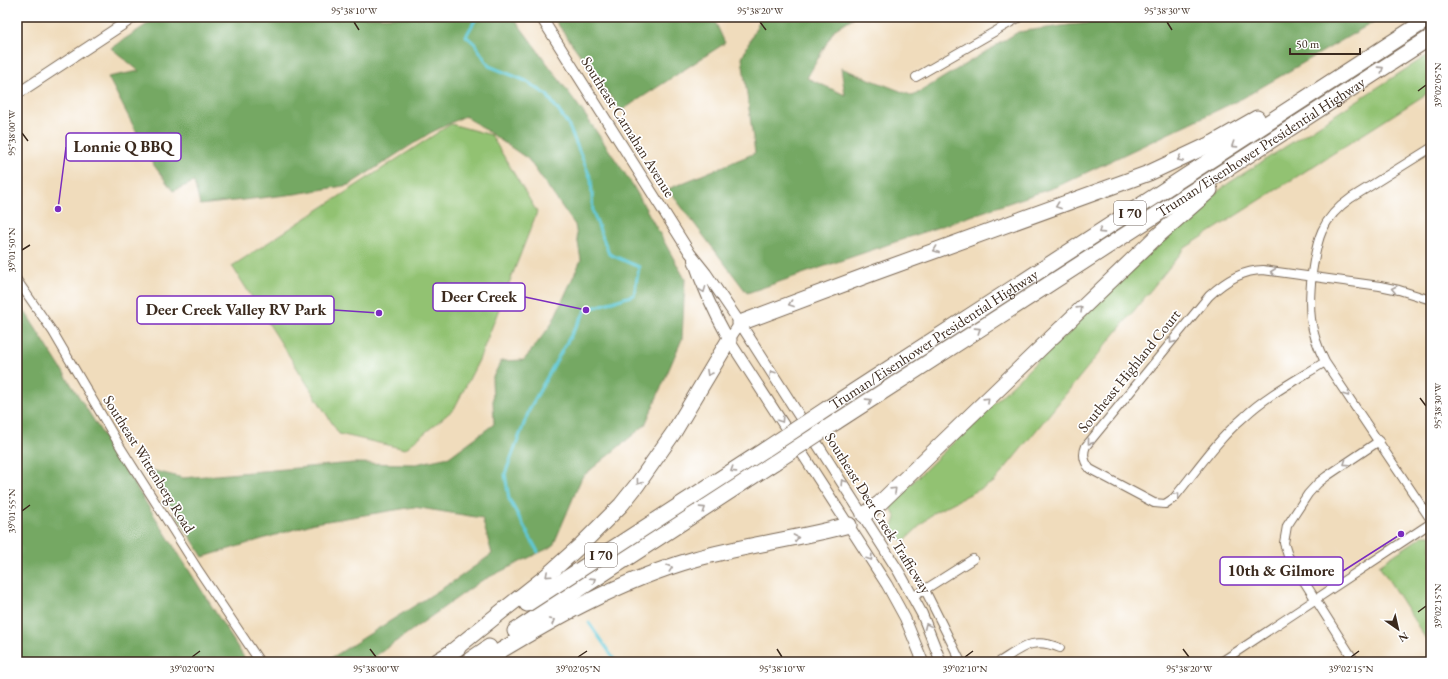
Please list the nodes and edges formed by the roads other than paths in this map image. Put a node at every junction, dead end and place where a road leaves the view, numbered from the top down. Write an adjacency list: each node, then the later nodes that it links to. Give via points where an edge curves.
1 (134, 17): 8 (street)
2 (541, 17): 11 (street, Southeast Carnahan Avenue)
3 (1020, 17): 7 (street)
4 (1431, 17): 6 (highway, Truman/Eisenhower Presidential Highway / I 70)
5 (1431, 37): 9 (highway, Truman/Eisenhower Presidential Highway / I 70, one-way to 5)
6 (1374, 54): 15 (highway, one-way to 15, via 1304,90 1215,142 1149,173); 27 (highway, Truman/Eisenhower Presidential Highway / I 70, one-way to 27, bridge)
7 (916, 77)
8 (17, 94)
9 (1295, 125): 19 (highway, one-way to 9, via 880,504 1154,239 1199,199); 30 (highway, Truman/Eisenhower Presidential Highway / I 70, one-way to 9, bridge)
10 (1431, 148): 12 (street, via 1352,198 1333,214 1316,247)
11 (690, 253): 15 (street, Southeast Carnahan Avenue); 16 (street, Southeast Carnahan Avenue, one-way to 16, via 705,296)
12 (1312, 277): 14 (street, one-way to 12, via 1380,286); 17 (street, via 1309,309 1311,324); 17 (street, Southeast Highland Court, one-way to 17, via 1259,270 1236,277 1217,288 1086,446 1084,459 1090,469 1154,503 1165,504 1174,498 1244,416)
13 (17, 280): 28 (street, Southeast Wittenberg Road, via 53,332 197,568)
14 (1431, 300)
15 (740, 323): 16 (street); 19 (street, Southeast Deer Creek Trafficway, one-way to 15)
16 (729, 340): 21 (street, Southeast Deer Creek Trafficway, one-way to 21); 27 (highway, one-way to 27, via 674,432 621,505 543,580)
17 (1325, 362): 18 (street, one-way to 18)
18 (1379, 441): 20 (street); 25 (street, one-way to 25, via 1318,483 1287,526 1284,536 1288,556)
19 (864, 515): 21 (street); 24 (street, Southeast Deer Creek Trafficway)
20 (1431, 522): 25 (street)
21 (849, 525): 31 (highway, one-way to 21, via 564,613 624,584 656,572 718,553); 32 (street, Southeast Deer Creek Trafficway, one-way to 32, via 897,602)
22 (973, 560): 23 (street)
23 (925, 590): 24 (street); 34 (street)
24 (913, 597): 33 (street, Southeast Deer Creek Trafficway, one-way to 24)
25 (1315, 600): 36 (street); 37 (street)
26 (1060, 648): 35 (street, via 1049,644 1032,644)
27 (450, 653): 29 (highway, Truman/Eisenhower Presidential Highway / I 70)
28 (260, 662)
29 (436, 662)
30 (467, 662)
31 (482, 662)
32 (923, 662)
33 (941, 662)
34 (961, 662)
35 (999, 662)
36 (1221, 662)
37 (1355, 662)

